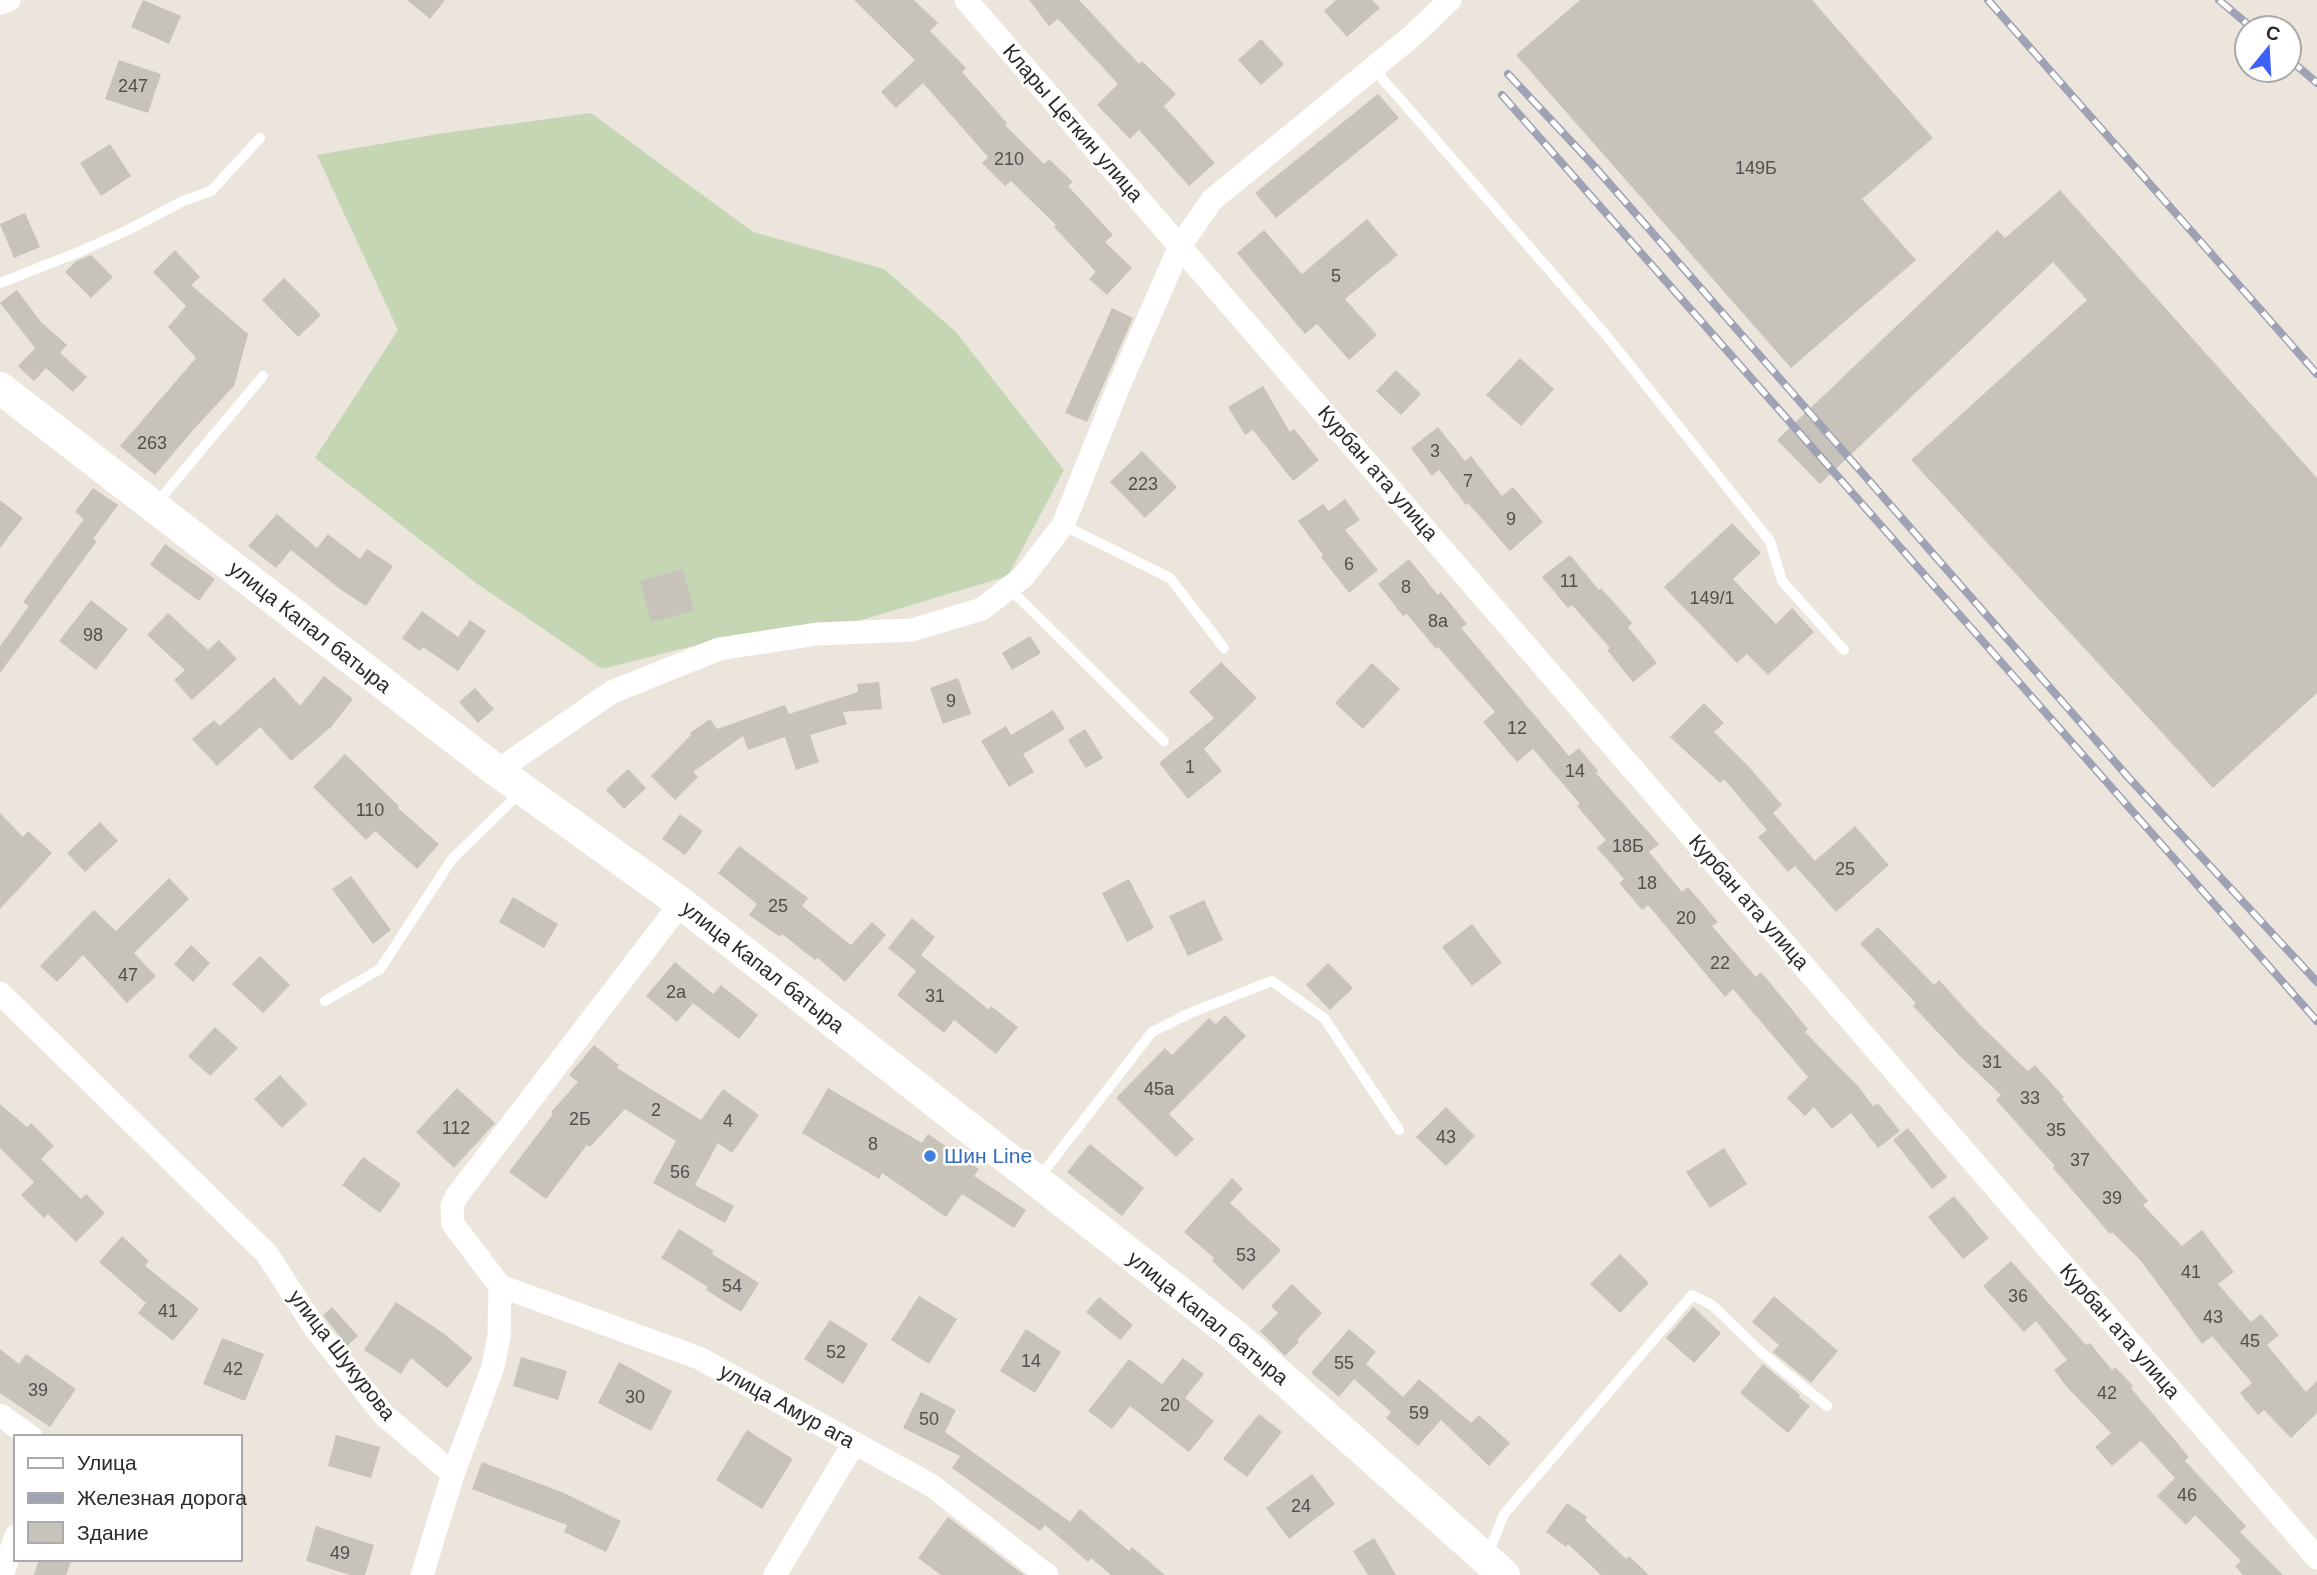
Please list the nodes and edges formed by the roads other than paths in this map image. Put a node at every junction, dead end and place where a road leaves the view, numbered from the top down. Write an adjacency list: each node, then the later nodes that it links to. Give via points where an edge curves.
1 (9, 0): 4 (street)
2 (966, 0): 7 (street, Клары Цеткин улица)
3 (1450, 0): 5 (street)
4 (0, 3)
5 (1373, 68): 7 (street, via 1212,200); 15 (lane, via 1606,335 1770,541 1782,581)
6 (260, 138): 8 (lane, via 211,191)
7 (1181, 246): 12 (street); 31 (street, Курбан ата улица)
8 (0, 283)
9 (263, 376): 11 (lane)
10 (0, 388): 11 (main road, улица Капал батыра)
11 (154, 506): 17 (main road, улица Капал батыра)
12 (1063, 525): 13 (street); 14 (lane, via 1170,578)
13 (1009, 588): 16 (lane); 17 (street, via 982,609 912,630 817,634 719,649 612,692)
14 (1224, 648)
15 (1844, 650)
16 (1164, 741)
17 (497, 771): 18 (main road, улица Капал батыра)
18 (523, 790): 19 (main road, улица Капал батыра); 21 (lane, via 452,859 380,969)
19 (681, 903): 23 (main road, улица Капал батыра); 24 (street, via 456,1197 453,1224)
20 (0, 993): 29 (street, улица Шукурова, via 267,1254 316,1328 384,1415)
21 (325, 1001)
22 (1399, 1130): 23 (lane, via 1324,1018 1272,981 1152,1031)
23 (1036, 1181): 32 (main road, улица Капал батыра, via 1234,1335)
24 (500, 1286): 28 (street, улица Амур ага, via 699,1358); 29 (street, via 493,1367)
25 (1827, 1406): 32 (lane, via 1712,1305 1692,1296 1504,1514)
26 (0, 1415): 27 (street)
27 (28, 1435)
28 (854, 1443): 35 (street); 36 (street, улица Амур ага, via 931,1485)
29 (453, 1474): 34 (street)
30 (14, 1542): 33 (street)
31 (2317, 1558)
32 (1495, 1567)
33 (2, 1575)
34 (422, 1575)
35 (775, 1575)
36 (1047, 1575)

